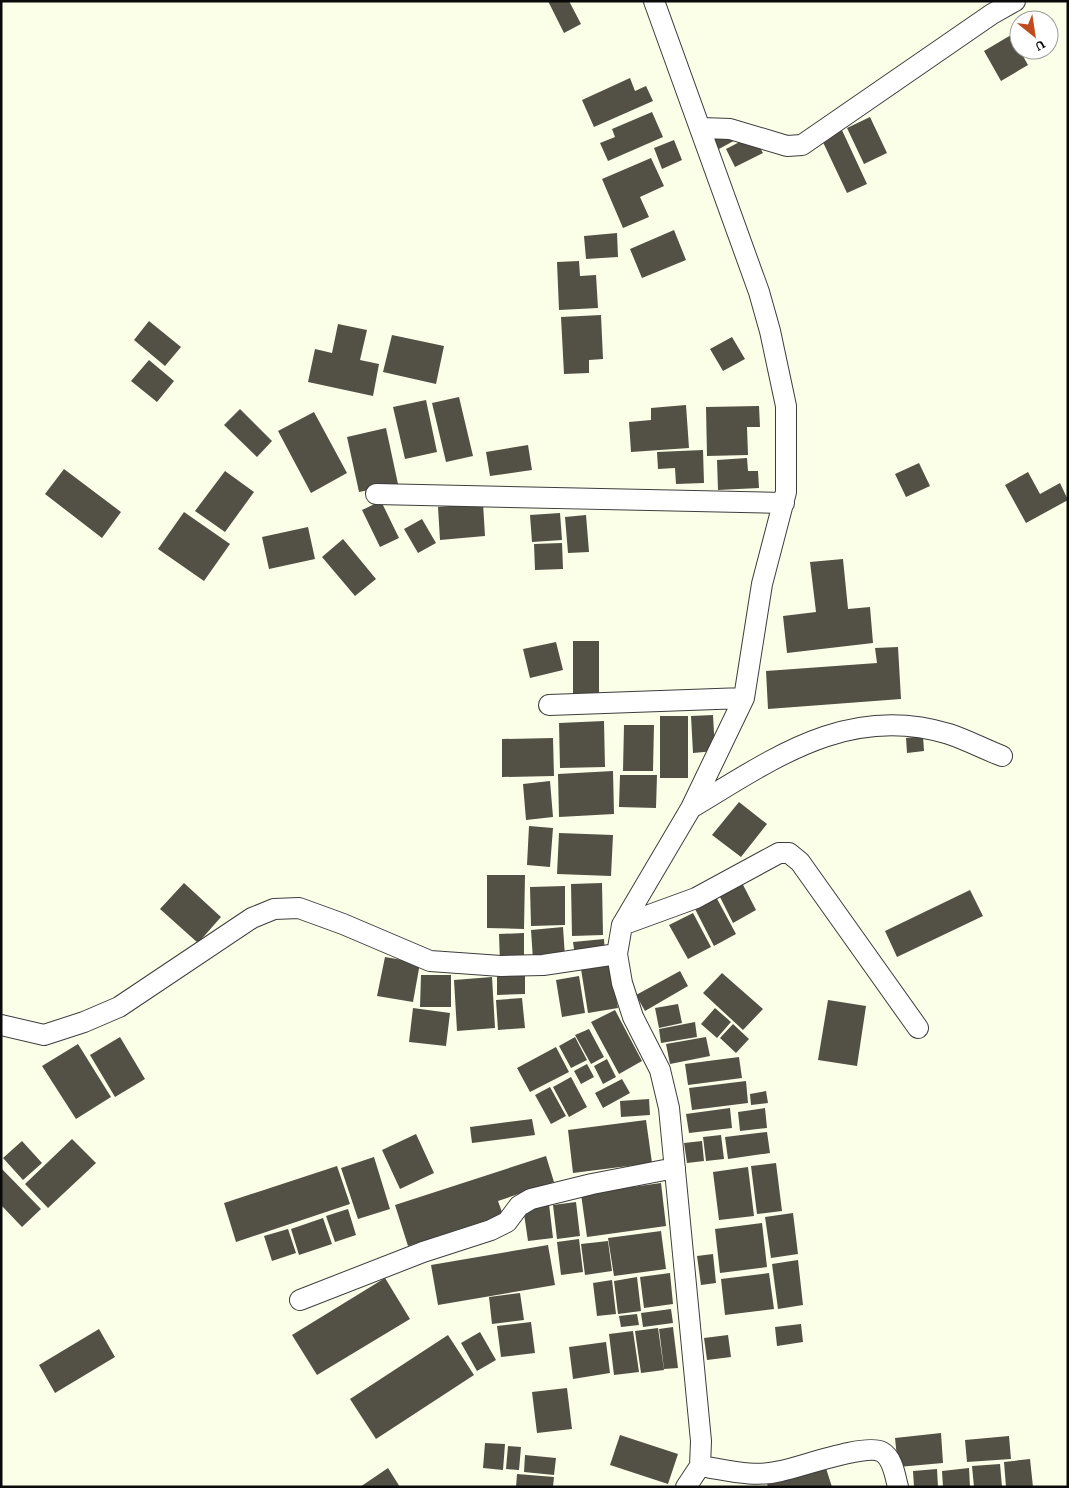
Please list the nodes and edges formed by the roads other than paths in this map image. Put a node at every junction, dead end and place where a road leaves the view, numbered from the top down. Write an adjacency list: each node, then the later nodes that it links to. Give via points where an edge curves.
1 (654, 1): 3 (street)
2 (1015, 1): 3 (street, via 802,145 786,146 730,130)
3 (702, 128): 5 (street, via 759,292 778,367 786,406)
4 (376, 494): 5 (street)
5 (784, 503): 6 (street, via 762,584)
6 (744, 698): 7 (street); 9 (street)
7 (549, 705)
8 (1002, 756): 9 (street, via 948,734 886,725 854,728 822,736 788,751)
9 (691, 808): 10 (street)
10 (622, 925): 11 (street); 13 (street, via 696,898 779,853 789,853 800,862)
11 (617, 954): 12 (street, via 543,965 430,961 299,908 274,909 252,918 119,1008 44,1035); 14 (street, via 633,1017 660,1070)
12 (1, 1025)
13 (918, 1028)
14 (675, 1168): 15 (street, via 531,1199 519,1206 506,1222 491,1230 423,1252); 16 (street, via 701,1441)
15 (300, 1300)
16 (700, 1466): 17 (street); 18 (street, via 764,1474 874,1450 889,1458)
17 (686, 1487)
18 (898, 1487)

